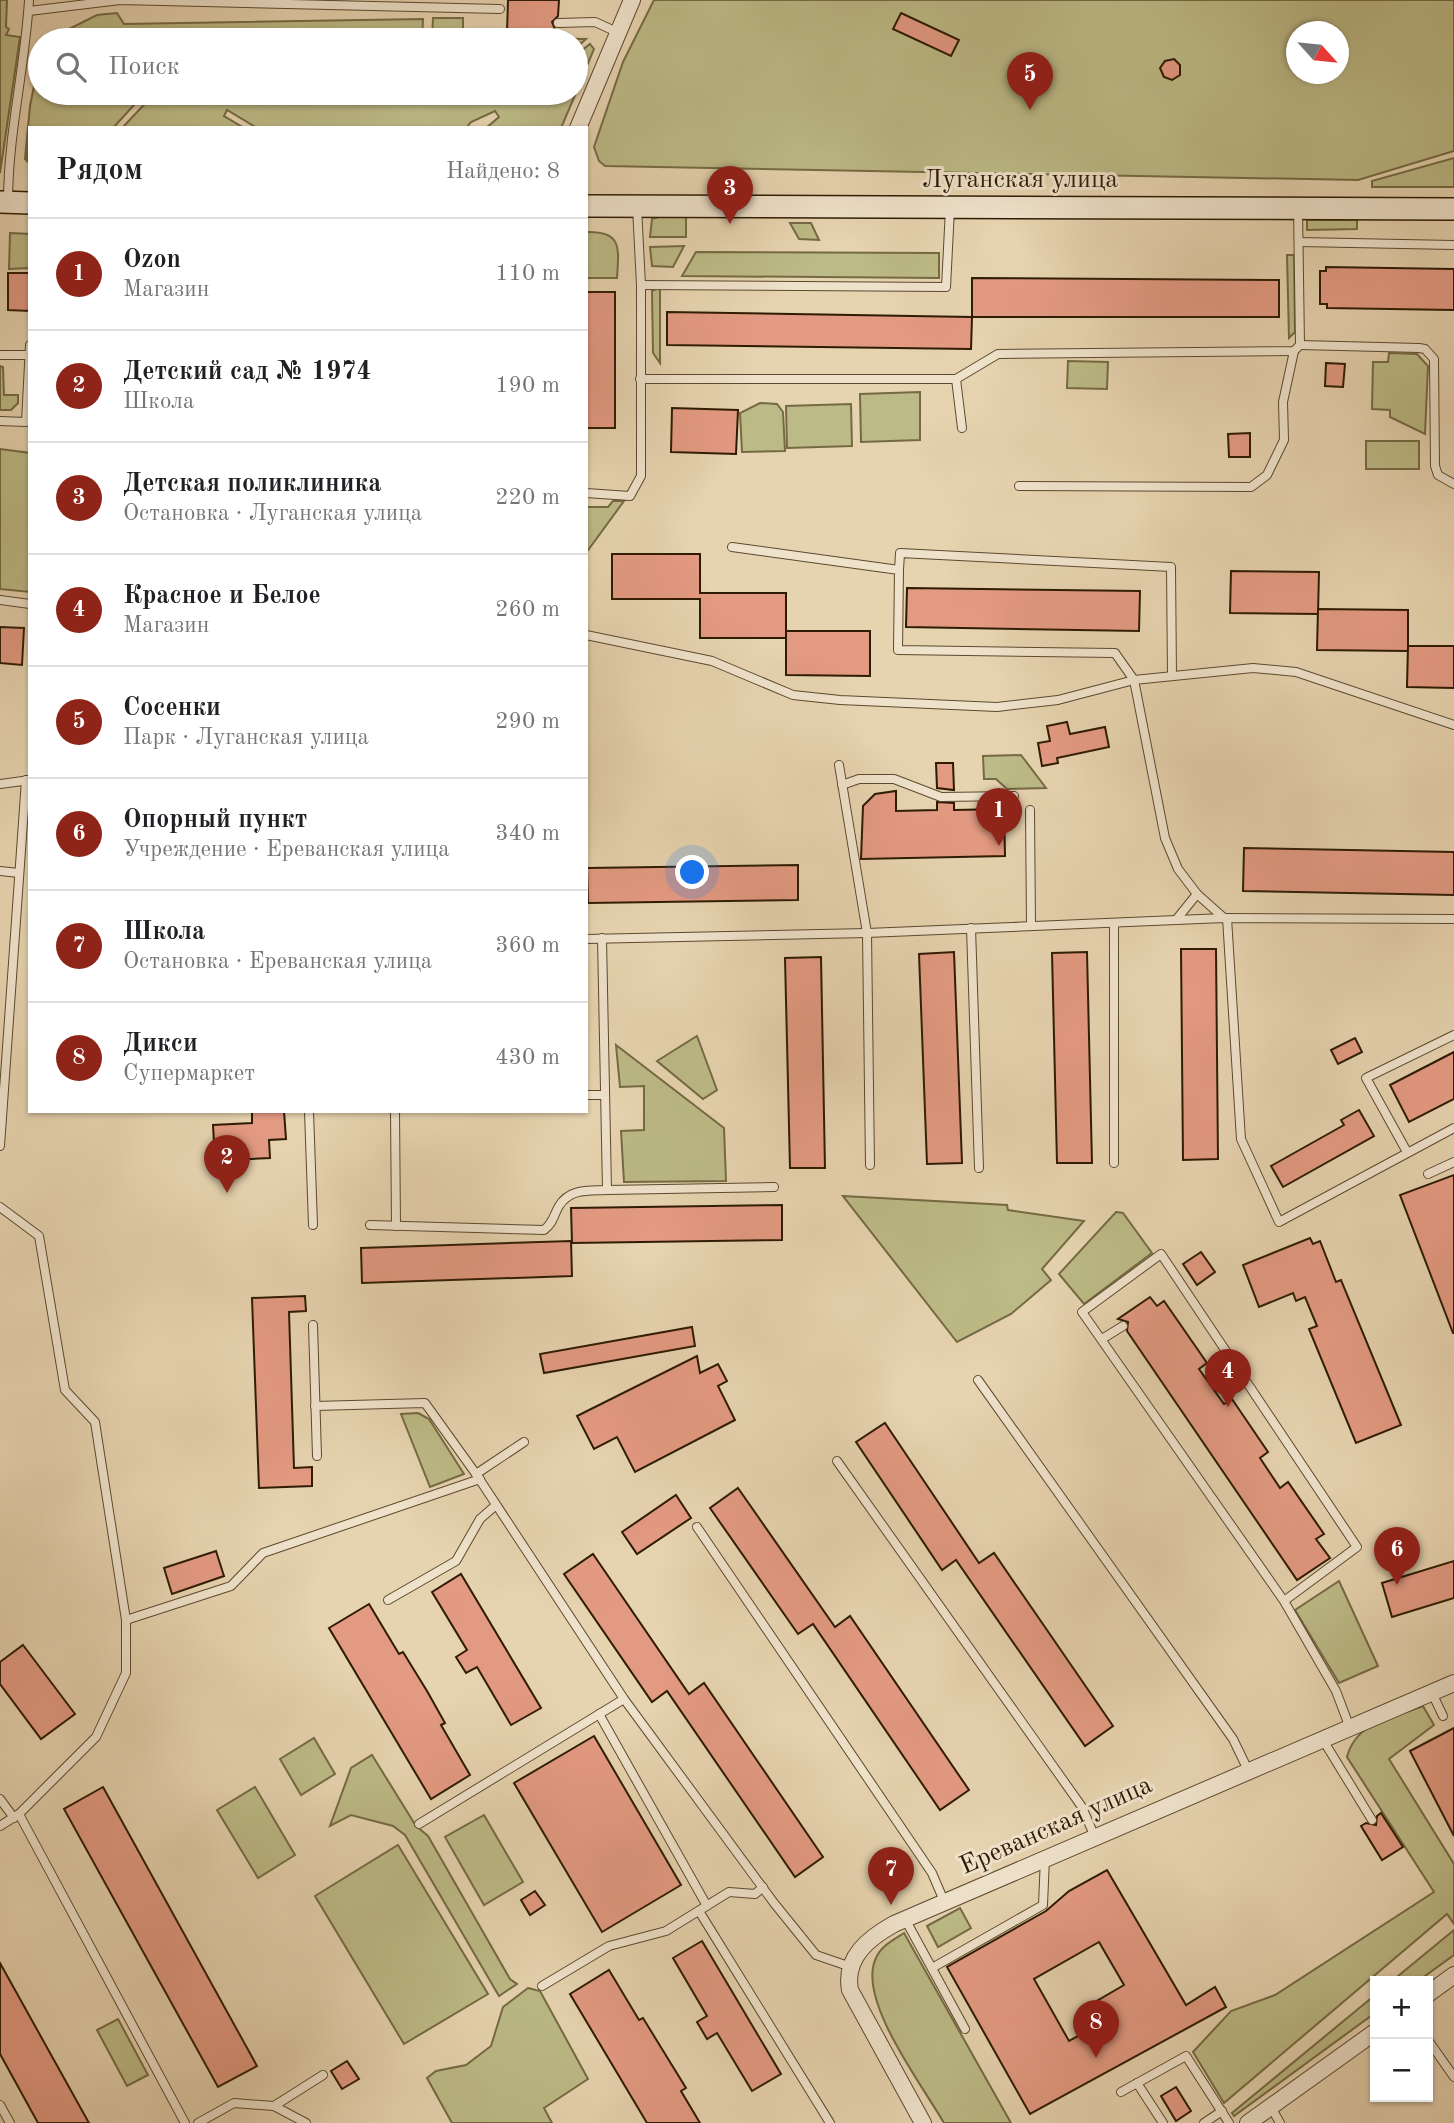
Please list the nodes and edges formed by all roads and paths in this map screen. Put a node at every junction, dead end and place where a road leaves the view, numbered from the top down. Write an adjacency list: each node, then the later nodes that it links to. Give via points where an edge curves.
1 (29, 0): 4 (lane)
2 (632, 0): 6 (street)
3 (500, 9): 4 (lane, via 120,0)
4 (29, 12): 10 (lane)
5 (558, 23): 6 (lane, via 595,23)
6 (617, 32): 7 (street)
7 (588, 103)
8 (587, 105): 9 (street)
9 (579, 126)
10 (4, 202): 11 (main road)
11 (28, 203)
12 (588, 206): 13 (main road, Луганская улица)
13 (637, 207): 15 (main road, Луганская улица); 19 (lane)
14 (1298, 208): 15 (main road, Луганская улица); 16 (main road, Луганская улица); 17 (lane)
15 (950, 209): 19 (lane, via 946,287)
16 (1454, 209)
17 (1299, 242): 18 (lane); 20 (lane)
18 (1454, 245)
19 (641, 285): 24 (lane)
20 (1297, 348): 25 (lane, via 998,354); 28 (lane, via 1419,348 1431,354 1435,466 1438,475); 29 (lane, via 1283,401 1284,440 1267,475 1251,487)
21 (28, 352): 23 (lane)
22 (0, 355): 23 (lane)
23 (27, 355): 26 (lane, via 26,422)
24 (640, 379): 25 (lane); 30 (lane, via 641,476 636,488 630,496)
25 (956, 379): 27 (lane)
26 (0, 421)
27 (962, 428)
28 (1454, 484)
29 (1019, 486)
30 (588, 493)
31 (732, 547): 32 (lane)
32 (899, 570): 36 (lane, via 900,554 1171,567); 37 (lane, via 898,650 1115,653)
33 (0, 600): 34 (lane)
34 (28, 604)
35 (588, 635): 37 (lane, via 712,661 793,695 840,700 997,707 1058,700)
36 (1172, 676): 37 (lane); 38 (lane, via 1253,668 1296,672)
37 (1134, 680): 47 (lane, via 1165,838 1178,869)
38 (1454, 725)
39 (839, 765): 42 (lane)
40 (28, 780): 41 (lane); 46 (lane)
41 (0, 784)
42 (842, 785): 43 (lane, via 859,779 894,779 940,797); 54 (lane)
43 (1014, 796)
44 (1030, 810): 52 (lane)
45 (0, 872): 46 (lane)
46 (19, 873): 63 (lane)
47 (1197, 894): 48 (lane); 50 (lane)
48 (1225, 918): 49 (lane); 50 (lane); 64 (lane, via 1241,1139 1279,1222)
49 (1454, 919)
50 (1176, 920): 51 (lane)
51 (1114, 923): 52 (lane); 66 (lane)
52 (1031, 926): 53 (lane)
53 (971, 928): 54 (lane); 68 (lane)
54 (867, 933): 55 (lane); 67 (lane)
55 (602, 938): 56 (lane); 58 (lane)
56 (588, 939)
57 (1454, 1035): 64 (lane, via 1366,1078)
58 (605, 1095): 59 (lane); 71 (lane)
59 (588, 1096)
60 (309, 1113): 73 (lane)
61 (395, 1113): 75 (lane)
62 (1454, 1128): 64 (lane)
63 (0, 1146)
64 (1407, 1152)
65 (1454, 1162): 69 (lane)
66 (1114, 1163)
67 (870, 1166)
68 (979, 1168)
69 (1428, 1174)
70 (774, 1187): 71 (lane)
71 (607, 1190): 75 (lane, via 575,1191 560,1204 553,1223 544,1230)
72 (0, 1207): 89 (lane, via 39,1236 65,1390 95,1422)
73 (313, 1225)
74 (369, 1225): 75 (lane)
75 (396, 1226)
76 (313, 1325): 80 (lane)
77 (1123, 1326): 78 (lane)
78 (1102, 1339): 88 (lane); 88 (lane, via 1082,1312 1161,1254 1357,1547)
79 (978, 1380): 97 (lane, via 1233,1739)
80 (315, 1406): 82 (lane); 84 (lane, via 425,1402)
81 (524, 1442): 84 (lane)
82 (317, 1456)
83 (837, 1461): 104 (lane, via 1082,1807)
84 (478, 1476): 85 (lane); 89 (lane, via 263,1553 231,1586)
85 (496, 1505): 87 (lane, via 480,1518 456,1561); 92 (lane)
86 (697, 1527): 107 (lane, via 932,1873)
87 (388, 1600)
88 (1284, 1601): 95 (lane, via 1336,1691)
89 (126, 1620): 99 (lane, via 126,1673 102,1726)
90 (1454, 1683): 91 (street, Ереванская улица)
91 (1432, 1693): 94 (lane); 95 (street, Ереванская улица)
92 (624, 1699): 93 (lane); 106 (lane)
93 (599, 1714): 102 (lane); 108 (lane)
94 (1443, 1716)
95 (1350, 1728): 96 (street, Ереванская улица)
96 (1323, 1740): 97 (street, Ереванская улица); 101 (lane)
97 (1248, 1770): 104 (street, Ереванская улица)
98 (0, 1799): 99 (lane)
99 (16, 1816): 100 (lane); 103 (lane); 128 (lane)
100 (0, 1817)
101 (1372, 1820)
102 (419, 1824)
103 (0, 1826)
104 (1094, 1835): 105 (street, Ереванская улица)
105 (1045, 1857): 107 (street, Ереванская улица); 111 (lane, via 1043,1905)
106 (763, 1887): 108 (lane, via 755,1894 729,1892); 110 (lane, via 816,1955)
107 (944, 1901): 109 (street, Ереванская улица)
108 (703, 1908): 113 (lane, via 666,1931 609,1946); 131 (lane)
109 (905, 1919): 110 (street, Ереванская улица, via 872,1936); 111 (lane)
110 (851, 1967): 126 (street, via 853,1998)
111 (932, 1968): 115 (lane)
112 (1454, 1975): 114 (street)
113 (542, 1986)
114 (1433, 1990)
115 (965, 2029)
116 (1370, 2036): 124 (street)
117 (1433, 2047): 119 (lane)
118 (323, 2075): 123 (lane)
119 (1454, 2077)
120 (1136, 2083): 121 (lane); 125 (lane, via 1186,2056); 132 (lane)
121 (1121, 2092)
122 (0, 2105): 127 (lane)
123 (274, 2106): 129 (lane, via 234,2103); 130 (lane)
124 (1270, 2107): 135 (street); 136 (lane)
125 (1222, 2110): 133 (lane); 134 (lane)
126 (921, 2122)
127 (10, 2123)
128 (185, 2123)
129 (198, 2123)
130 (306, 2123)
131 (830, 2123)
132 (1163, 2123)
133 (1204, 2123)
134 (1229, 2123)
135 (1248, 2123)
136 (1280, 2123)

